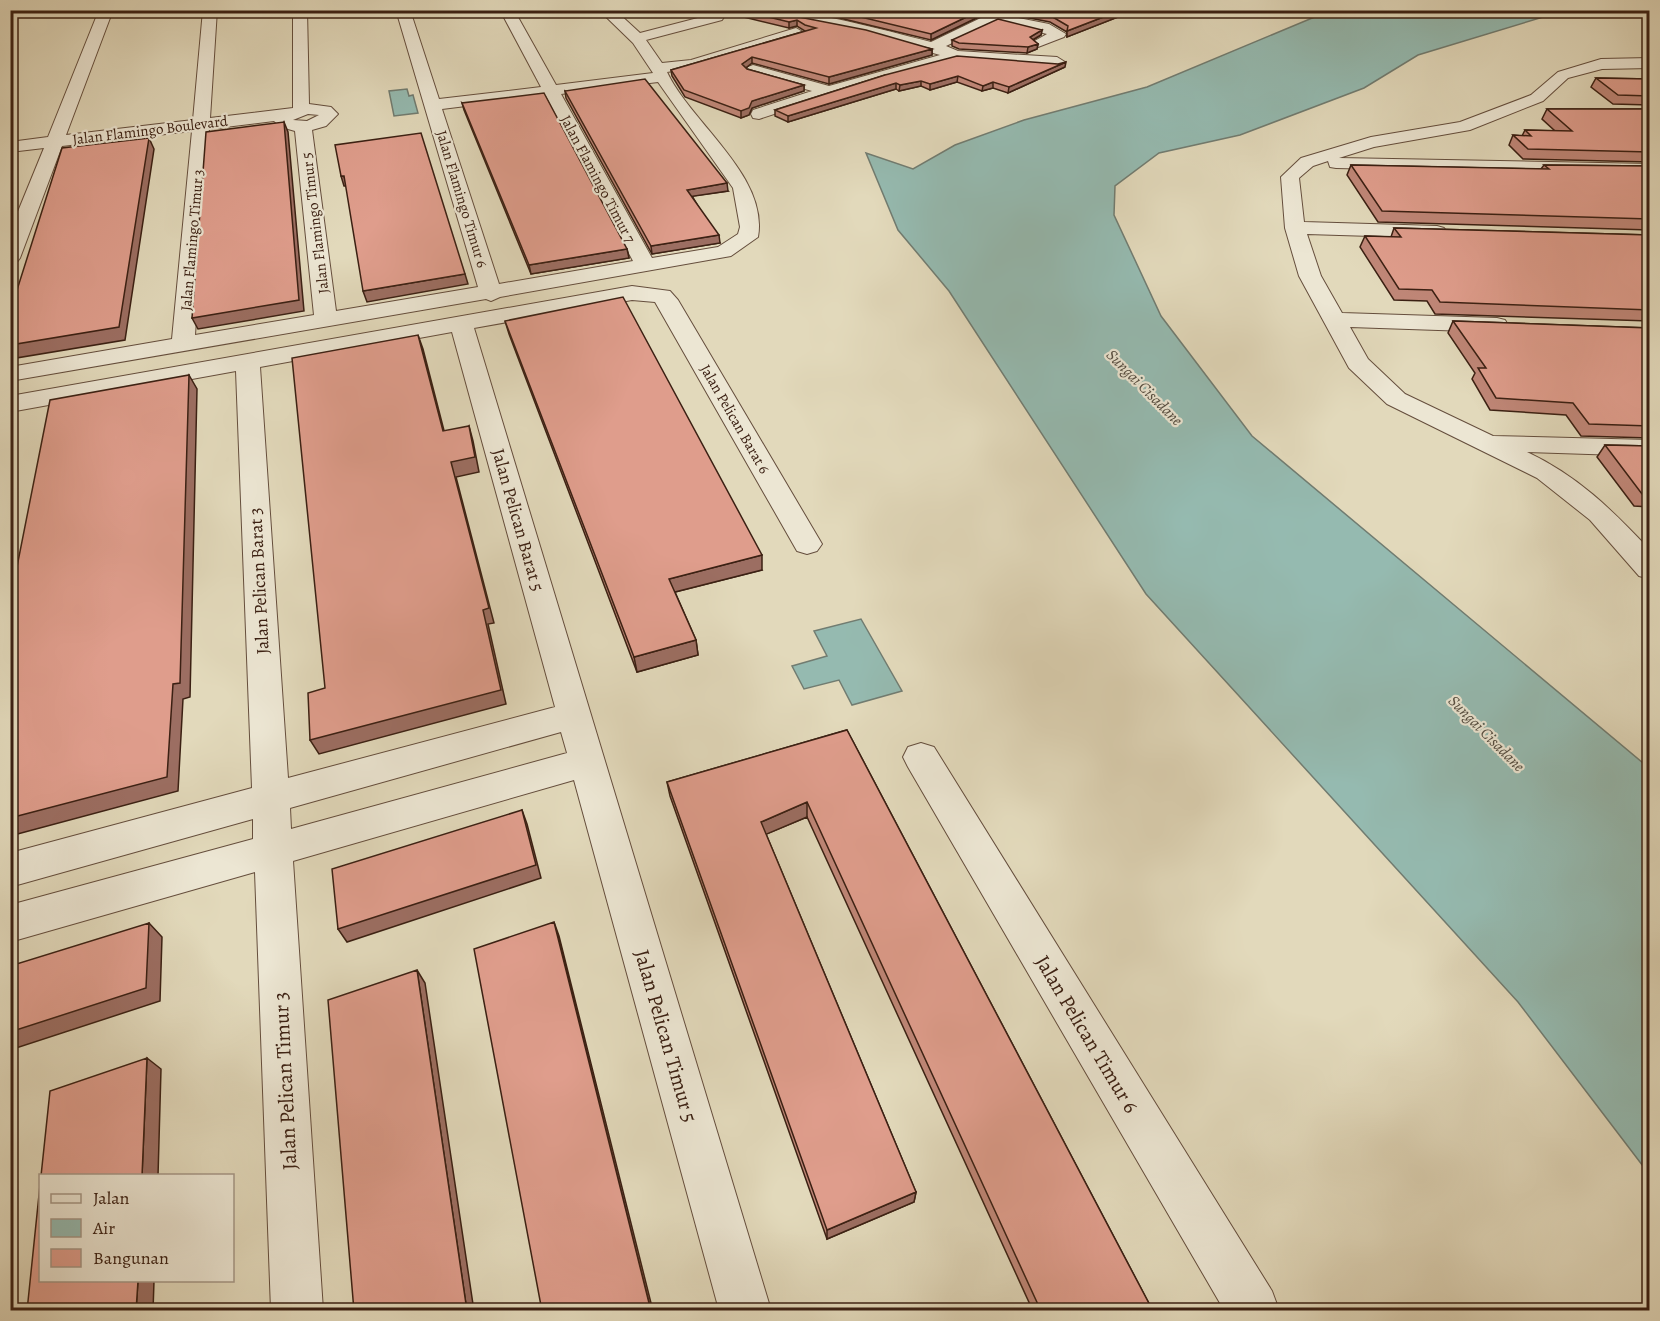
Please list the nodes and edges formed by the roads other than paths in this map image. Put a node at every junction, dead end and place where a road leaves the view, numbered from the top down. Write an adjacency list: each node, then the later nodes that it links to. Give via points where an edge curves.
1 (106, 10): 31 (street)
2 (210, 10): 29 (street, Jalan Flamingo Timur 3)
3 (300, 10): 28 (street, Jalan Flamingo Timur 5)
4 (403, 10): 24 (street, Jalan Flamingo Timur 6)
5 (507, 10): 22 (street, Jalan Flamingo Timur 7)
6 (763, 10): 14 (street)
7 (1011, 10): 10 (street)
8 (609, 12): 12 (street)
9 (717, 17): 12 (street)
10 (994, 17): 13 (street, via 1059,34); 14 (street)
11 (796, 32): 20 (street)
12 (635, 39): 20 (street)
13 (1038, 43)
14 (933, 47): 15 (street)
15 (956, 55): 16 (street); 18 (street)
16 (1057, 62)
17 (1650, 63): 25 (street, via 1601,64 1563,75 1537,98)
18 (905, 68): 21 (street); 23 (street)
19 (753, 70): 23 (street)
20 (661, 73): 22 (street); 38 (street, via 742,188 750,227 748,237 724,252)
21 (940, 77)
22 (551, 91): 24 (street); 38 (street, Jalan Flamingo Timur 7)
23 (828, 91): 27 (street)
24 (432, 105): 39 (street, Jalan Flamingo Timur 6)
25 (1506, 110): 26 (street); 33 (street, via 1464,126 1371,142)
26 (1542, 110)
27 (759, 114)
28 (295, 118): 29 (street, Jalan Flamingo Boulevard); 41 (street, Jalan Flamingo Timur 5)
29 (200, 130): 31 (street, Jalan Flamingo Boulevard); 44 (street, Jalan Flamingo Timur 3)
30 (10, 147): 31 (street, Jalan Flamingo Boulevard)
31 (53, 148): 32 (street, Jalan Flamingo Boulevard); 37 (street)
32 (10, 160)
33 (1307, 162): 34 (street); 35 (street, via 1290,177)
34 (1650, 170)
35 (1295, 228): 36 (street); 40 (street, via 1310,276)
36 (1460, 233)
37 (10, 258)
38 (646, 266): 39 (street)
39 (491, 294): 41 (street)
40 (1334, 320): 43 (street); 48 (street, via 1358,363 1396,399)
41 (326, 321): 44 (street)
42 (462, 325): 45 (street); 50 (street, Jalan Pelican Barat 6, via 632,293 662,296); 52 (street, Jalan Pelican Barat 5)
43 (1521, 326)
44 (183, 344): 46 (street)
45 (248, 363): 47 (street); 55 (street, Jalan Pelican Barat 3)
46 (10, 374)
47 (10, 404)
48 (1486, 442): 49 (street); 51 (street, via 1547,472 1600,514)
49 (1650, 448)
50 (807, 544)
51 (1650, 569)
52 (574, 715): 54 (street, Jalan Pelican Barat 5); 55 (street)
53 (921, 757): 61 (street, Jalan Pelican Timur 6)
54 (587, 762): 56 (street); 60 (street, Jalan Pelican Timur 5)
55 (270, 799): 56 (street, Jalan Pelican Barat 3); 57 (street)
56 (273, 851): 58 (street); 59 (street, Jalan Pelican Timur 3)
57 (10, 870)
58 (10, 924)
59 (297, 1311)
60 (745, 1311)
61 (1253, 1311)

